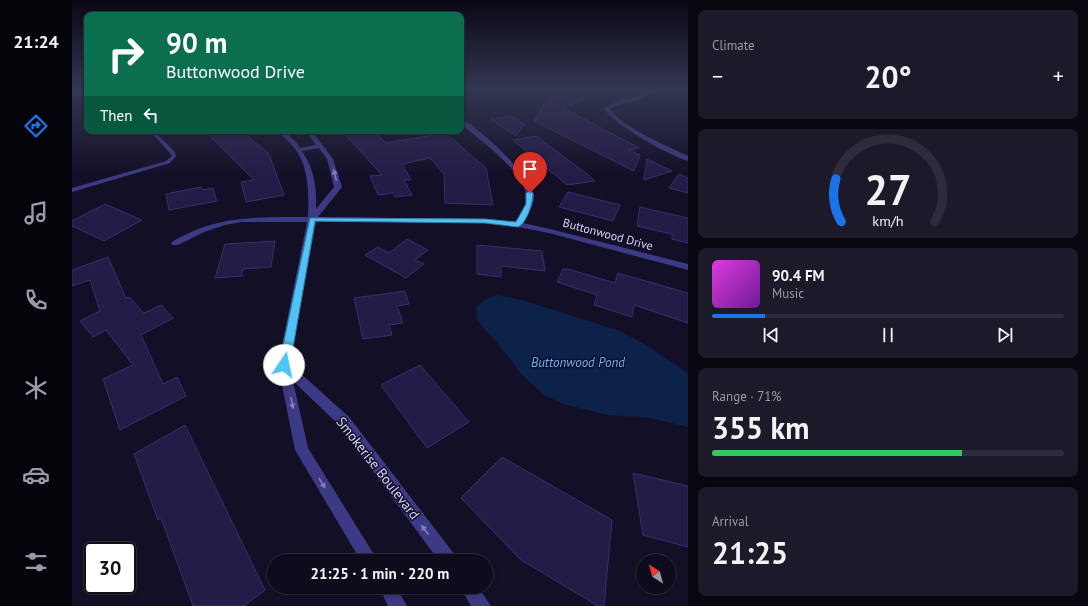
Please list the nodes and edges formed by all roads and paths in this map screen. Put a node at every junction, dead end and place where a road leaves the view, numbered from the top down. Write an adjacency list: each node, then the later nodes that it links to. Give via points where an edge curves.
1 (613, 118): 8 (street)
2 (464, 124): 11 (street, via 515,168 525,181 530,193 529,204)
3 (155, 134): 9 (lane, via 172,152 172,159)
4 (283, 134): 7 (street)
5 (311, 134): 6 (street)
6 (321, 146): 7 (street); 10 (street, one-way to 6, via 338,187 330,159)
7 (298, 150): 10 (street, via 306,162 313,189)
8 (688, 159)
9 (72, 190)
10 (312, 219): 11 (street, Buttonwood Drive, via 485,221); 12 (street, Buttonwood Drive, via 242,220 224,223 201,230); 14 (street)
11 (518, 225): 13 (street, Buttonwood Drive)
12 (175, 243)
13 (688, 267)
14 (284, 365): 15 (street, one-way to 15, via 302,450); 16 (street, Smokerise Boulevard, one-way to 14, via 344,421)
15 (366, 554)
16 (444, 554)
17 (391, 594): 19 (street)
18 (473, 594): 20 (street)
19 (398, 606)
20 (482, 606)

